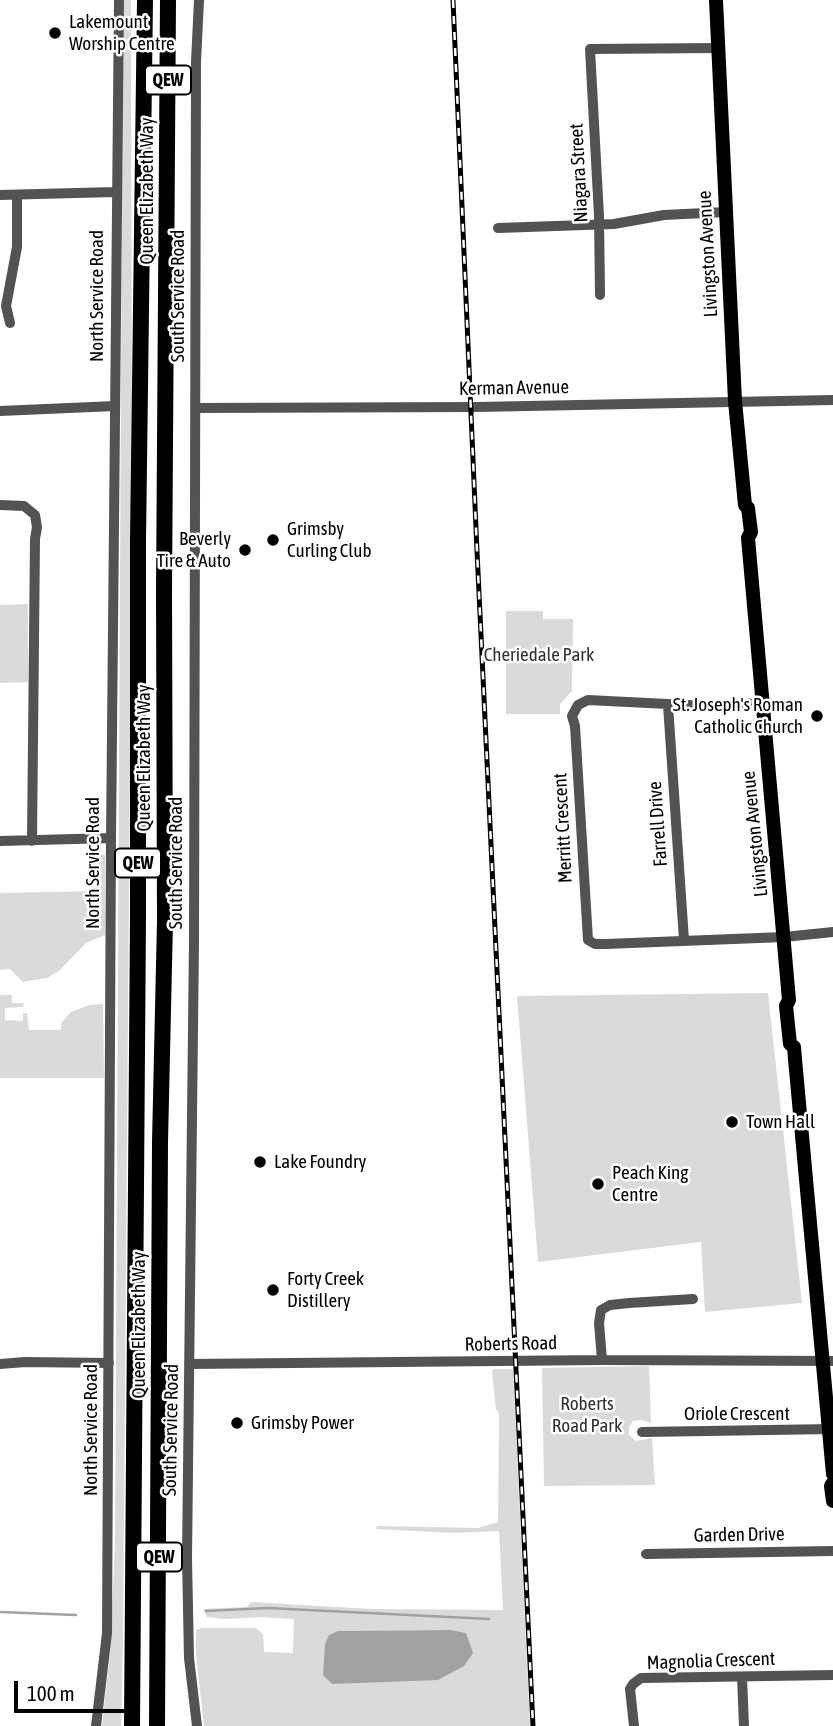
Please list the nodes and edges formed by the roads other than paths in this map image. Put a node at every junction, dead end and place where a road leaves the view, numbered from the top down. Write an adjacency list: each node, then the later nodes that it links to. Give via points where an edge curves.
1 (119, 0): 7 (street, North Service Road)
2 (145, 0): 45 (highway, Queen Elizabeth Way / QEW)
3 (168, 0): 46 (highway, Queen Elizabeth Way / QEW)
4 (199, 0): 18 (street, South Service Road)
5 (716, 0): 6 (main road, Livingston Avenue)
6 (719, 48): 10 (main road, Livingston Avenue); 11 (street, Niagara Street, via 590,49)
7 (115, 191): 9 (street); 17 (street, North Service Road)
8 (0, 195): 9 (street)
9 (17, 195): 14 (street, via 17,247 6,306)
10 (726, 212): 11 (street); 16 (main road, Livingston Avenue)
11 (599, 225): 12 (street); 13 (street, Niagara Street)
12 (498, 228)
13 (600, 295)
14 (10, 323)
15 (833, 400): 16 (street, Kerman Avenue)
16 (735, 401): 18 (street, Kerman Avenue); 21 (main road, Livingston Avenue, via 751,531)
17 (115, 406): 19 (street); 23 (street, North Service Road)
18 (195, 408): 34 (street, South Service Road)
19 (0, 411)
20 (0, 505): 25 (street, via 24,506 35,515 37,527)
21 (762, 703): 22 (street, Merritt Crescent); 27 (main road, Livingston Avenue)
22 (668, 705): 28 (street, Farrell Drive); 28 (street, Merritt Crescent, via 588,700 578,705 572,716 586,932 595,944)
23 (111, 838): 25 (street); 32 (street, North Service Road)
24 (0, 841): 25 (street)
25 (32, 841)
26 (833, 932): 27 (street, Merritt Crescent)
27 (783, 937): 28 (street, Merritt Crescent); 31 (main road, Livingston Avenue)
28 (684, 940)
29 (693, 1299): 30 (street, via 610,1305 601,1310)
30 (602, 1360): 31 (street, Roberts Road); 34 (street, Roberts Road)
31 (827, 1361): 35 (main road, Livingston Avenue)
32 (108, 1363): 33 (street); 44 (street, North Service Road, via 107,1633)
33 (0, 1364)
34 (189, 1364): 47 (street, South Service Road, via 188,1658)
35 (831, 1429): 36 (street, Oriole Crescent); 37 (main road, Livingston Avenue)
36 (642, 1432)
37 (833, 1474)
38 (833, 1483): 39 (main road)
39 (833, 1501)
40 (833, 1551): 41 (street, Garden Drive)
41 (646, 1554)
42 (833, 1675): 43 (street, Magnolia Crescent)
43 (741, 1677): 48 (street, Magnolia Crescent, via 641,1678 631,1689); 49 (street)
44 (96, 1726)
45 (132, 1726)
46 (157, 1726)
47 (197, 1726)
48 (634, 1726)
49 (744, 1726)

